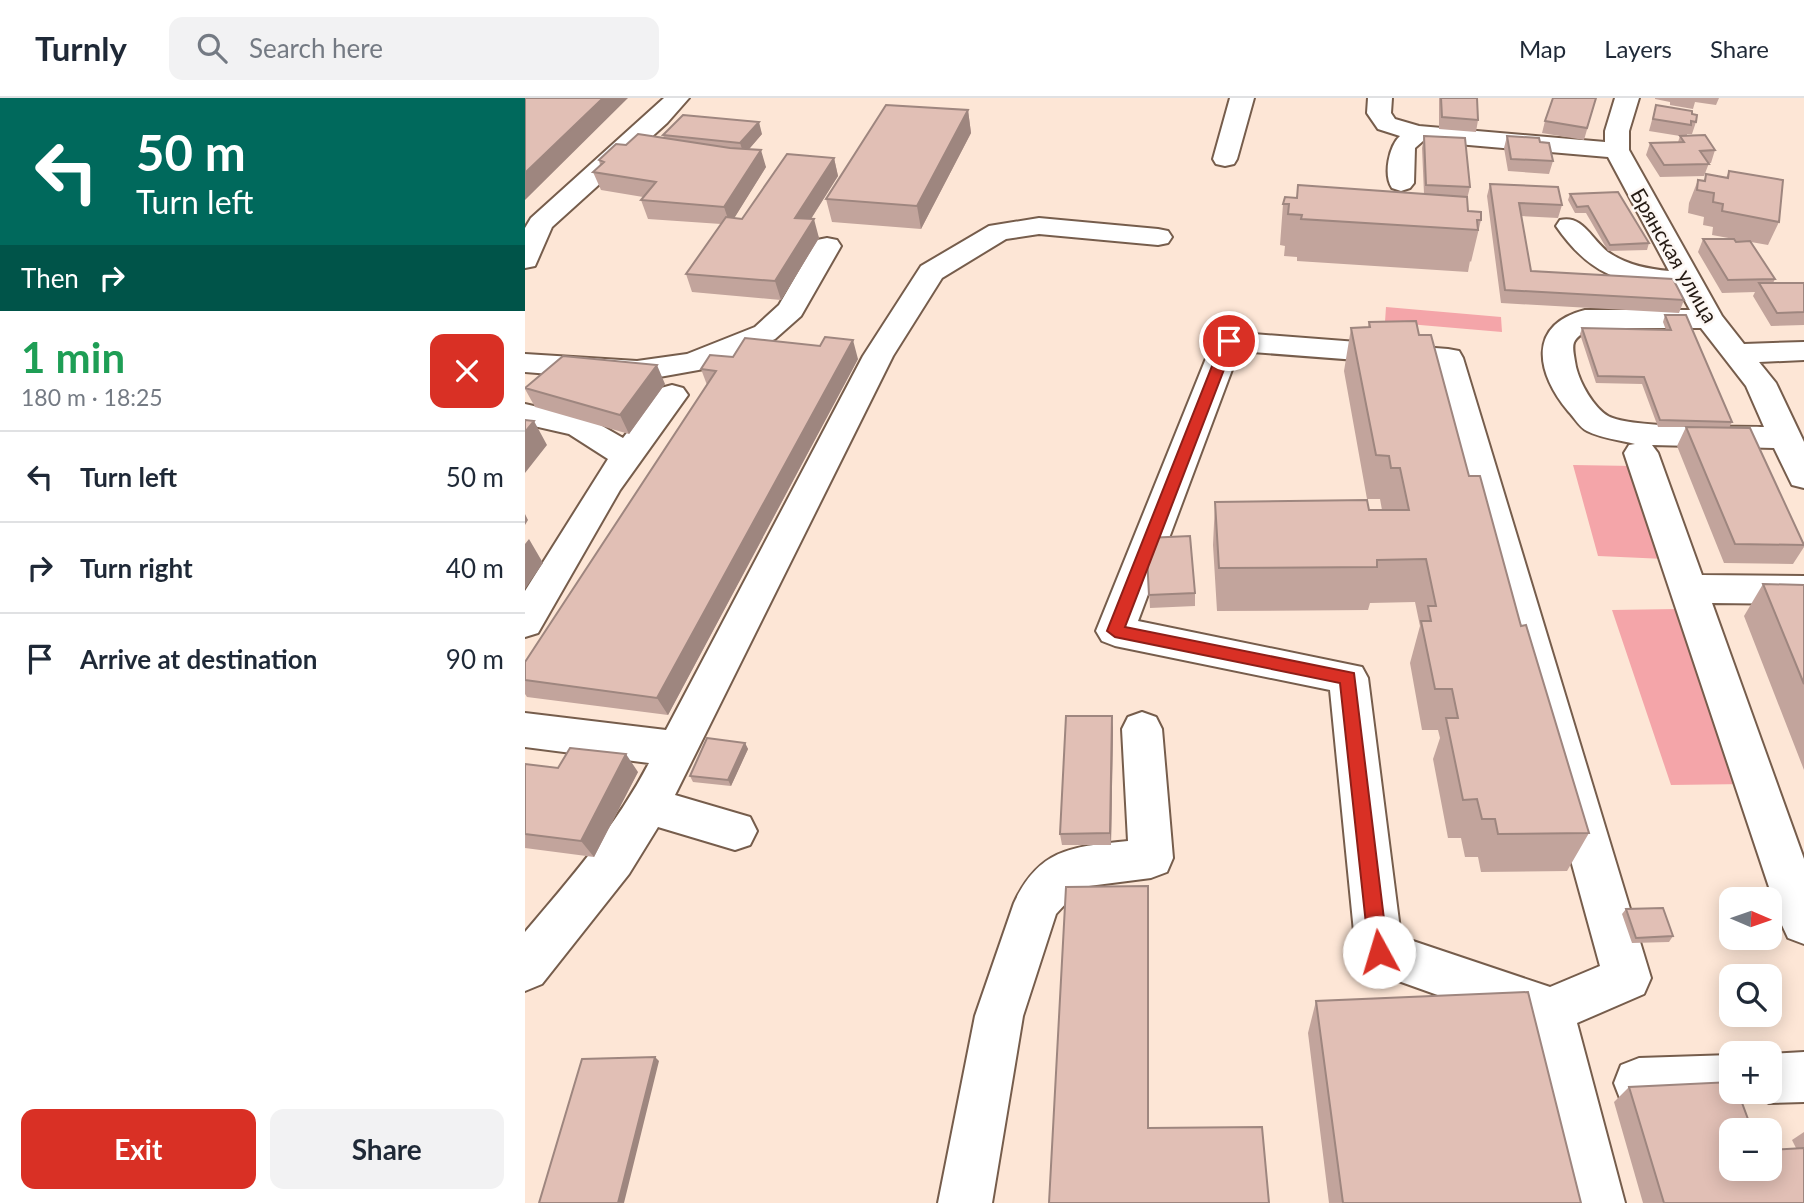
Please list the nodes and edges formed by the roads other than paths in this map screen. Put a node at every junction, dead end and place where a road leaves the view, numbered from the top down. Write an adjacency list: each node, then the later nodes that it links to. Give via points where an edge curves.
1 (677, 98): 12 (street, via 540,225)
2 (1243, 98): 7 (street)
3 (1380, 98): 5 (street, via 1379,113 1386,124)
4 (1627, 98): 6 (street)
5 (1416, 133): 6 (street); 8 (street, via 1403,146)
6 (1616, 150): 13 (street, Брянская улица)
7 (1225, 159)
8 (1401, 183)
9 (1569, 226): 13 (street, via 1590,252 1619,269 1661,280)
10 (1158, 237): 29 (street, via 1039,226 999,232 931,272 878,356)
11 (827, 246): 17 (street, via 791,310 765,333 693,362 637,371)
12 (525, 260)
13 (1689, 280): 14 (street, Брянская улица)
14 (1709, 318): 16 (street, Брянская улица); 20 (street, via 1584,318 1563,332 1557,345 1565,387 1596,423 1638,434)
15 (1804, 351): 16 (street)
16 (1738, 353): 20 (street, Брянская улица, via 1760,383)
17 (525, 363)
18 (672, 396): 22 (street)
19 (525, 414): 22 (street, via 579,426)
20 (1786, 438): 23 (street, Брянская улица)
21 (1641, 453): 24 (street)
22 (626, 455): 26 (street)
23 (1804, 477)
24 (1688, 589): 25 (street); 32 (street)
25 (1804, 590)
26 (525, 623)
27 (1142, 729): 39 (street, via 1151,858 1069,868 1037,903 999,1016)
28 (525, 730): 29 (street)
29 (677, 749): 30 (street)
30 (648, 806): 31 (street); 33 (street, via 613,860)
31 (734, 831)
32 (1804, 923)
33 (525, 968)
34 (1551, 1010): 34 (street, via 1379,952 1348,678 1115,631 1229,341 1448,358 1627,978); 40 (street)
35 (1804, 1077): 36 (street)
36 (1782, 1078)
37 (1719, 1080): 38 (street)
38 (1639, 1083)
39 (965, 1203)
40 (1598, 1203)

